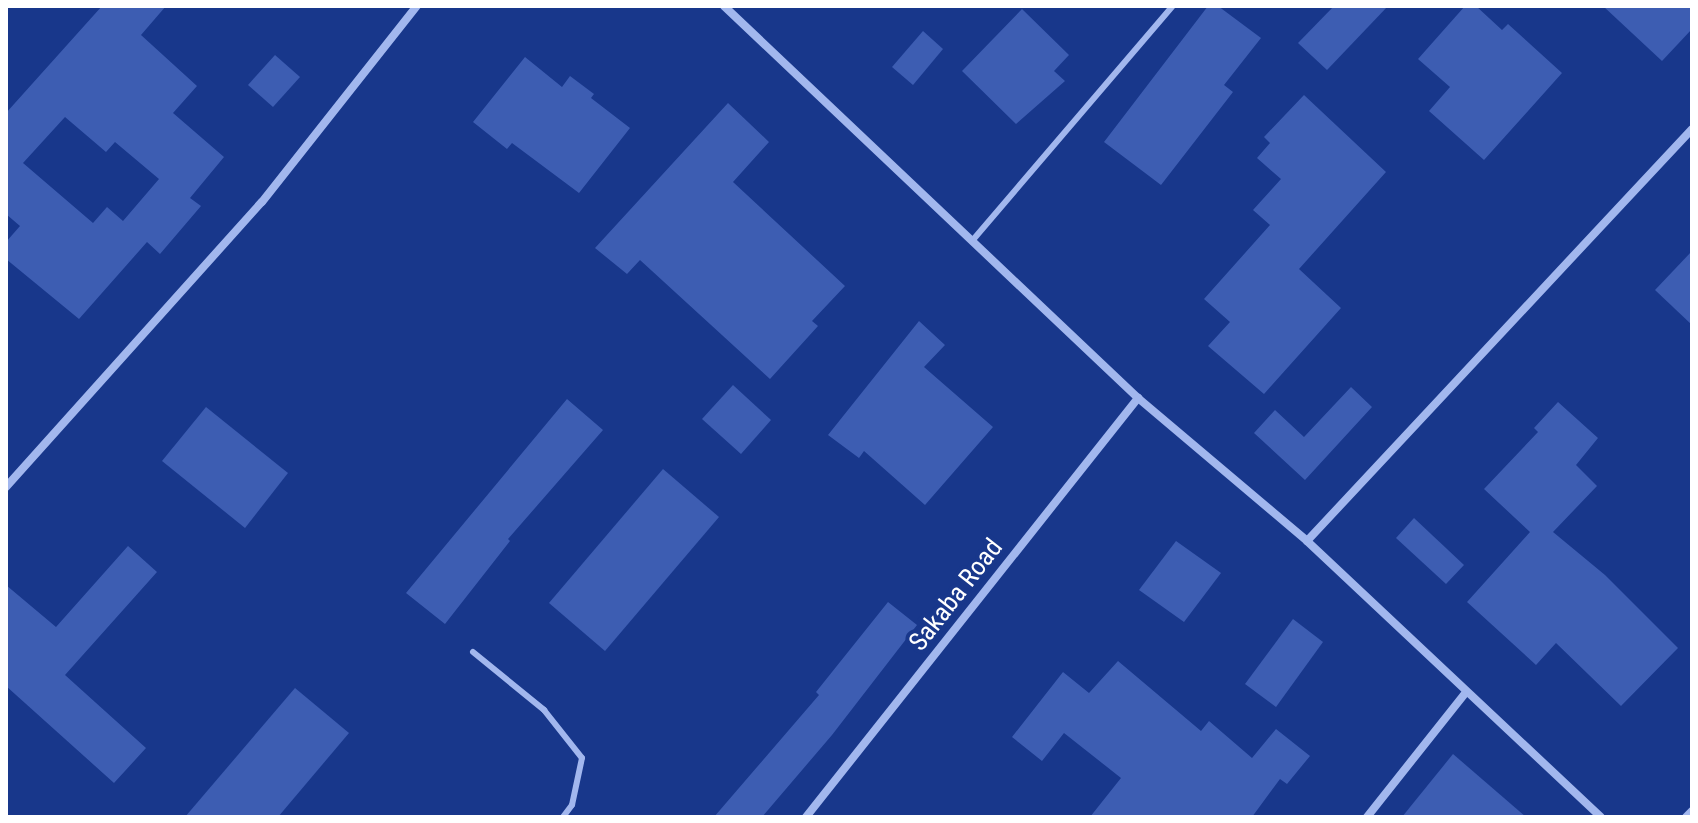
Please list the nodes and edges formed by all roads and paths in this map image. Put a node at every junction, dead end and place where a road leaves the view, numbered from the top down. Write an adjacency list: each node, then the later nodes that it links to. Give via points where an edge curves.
1 (417, 6): 7 (street, via 262,202)
2 (724, 6): 5 (street)
3 (1173, 6): 5 (lane)
4 (1692, 129): 8 (street)
5 (972, 241): 6 (street)
6 (1138, 398): 8 (street); 13 (street, Sakaba Road)
7 (6, 487)
8 (1307, 541): 10 (street)
9 (473, 652): 12 (lane, via 544,710 582,758 572,805)
10 (1466, 692): 14 (street); 15 (street)
11 (1692, 811): 16 (street)
12 (563, 817)
13 (806, 817)
14 (1367, 817)
15 (1601, 817)
16 (1686, 817)

